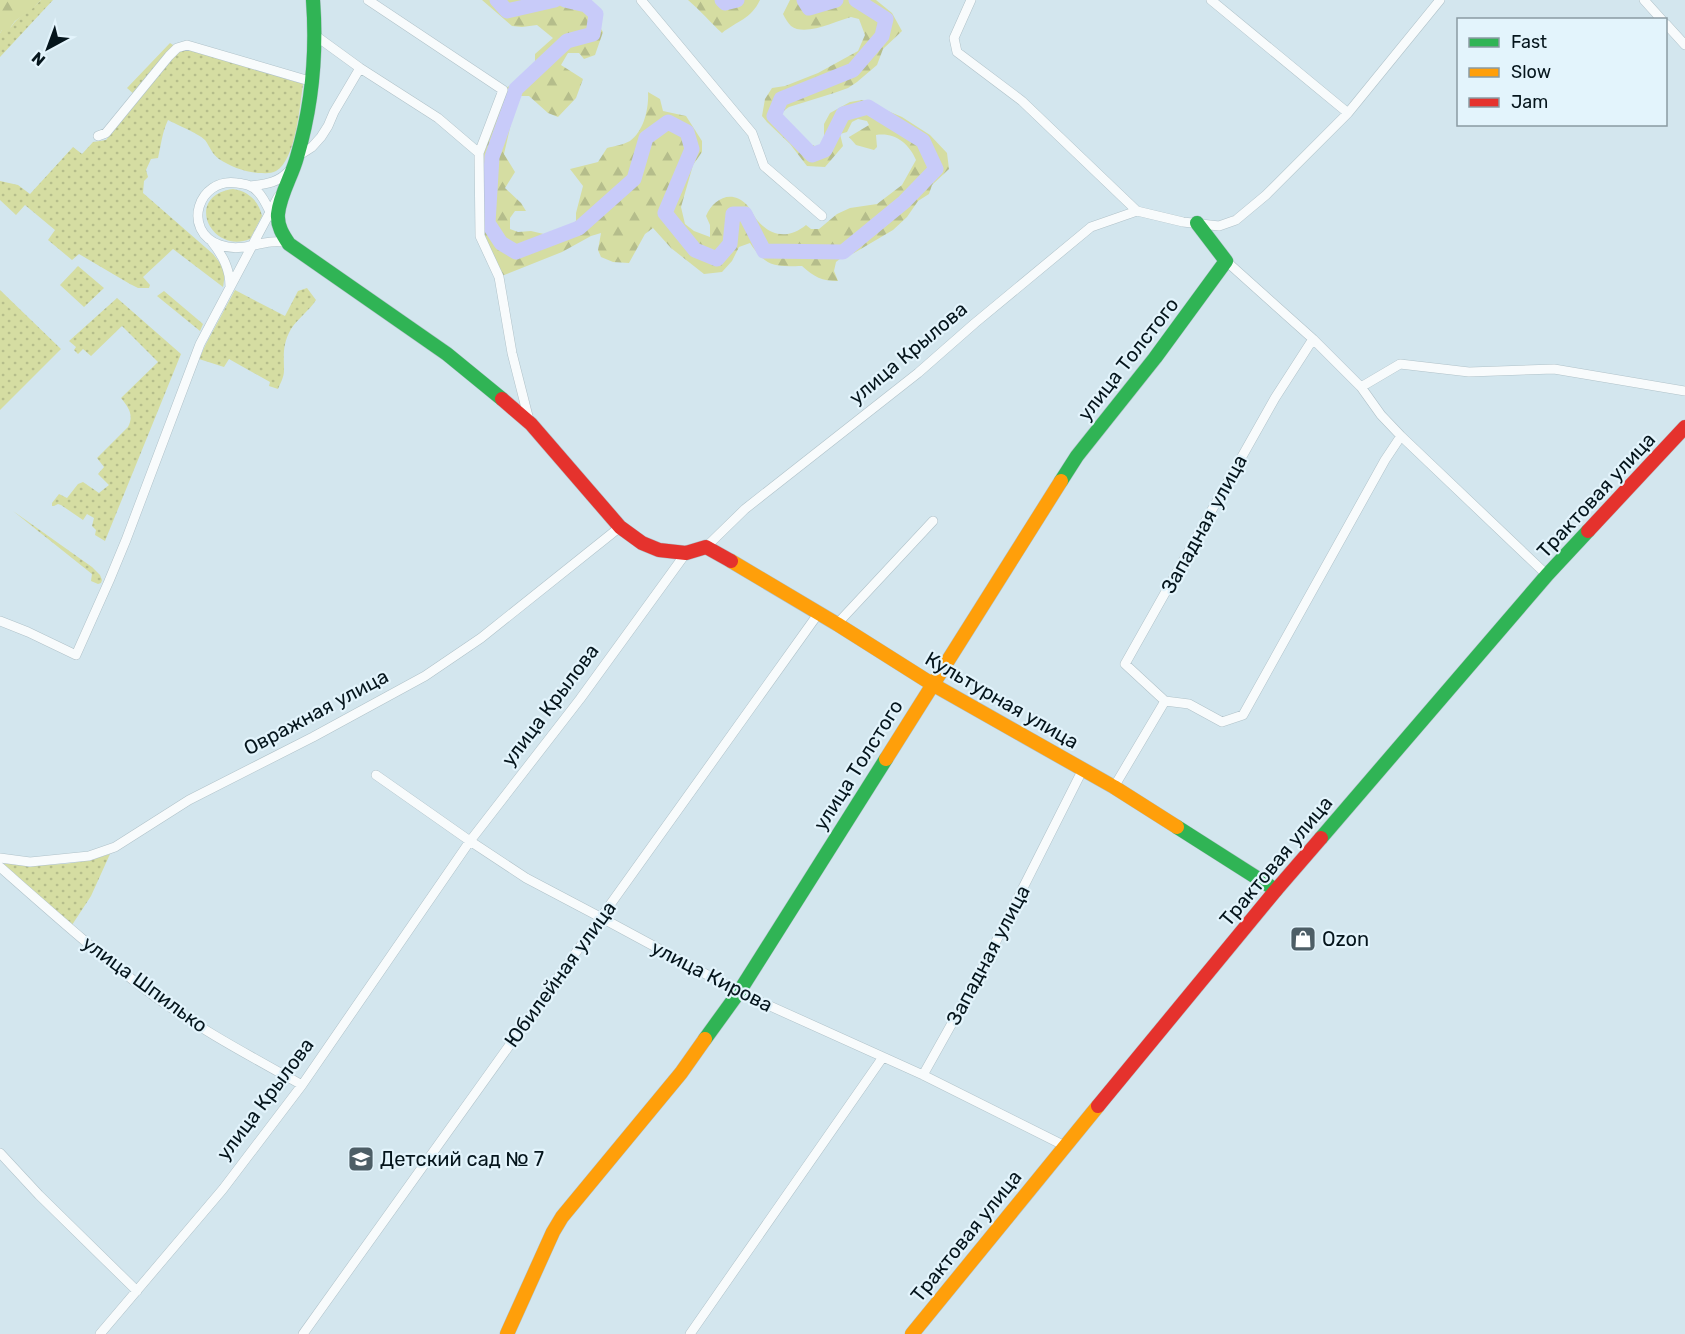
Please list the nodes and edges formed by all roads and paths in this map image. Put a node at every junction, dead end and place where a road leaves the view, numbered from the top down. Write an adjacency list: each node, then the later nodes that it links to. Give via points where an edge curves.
1 (314, 0): 10 (street)
2 (368, 0): 16 (street, via 503,90)
3 (641, 0): 21 (street, via 752,133 764,166)
4 (971, 0): 20 (street, via 954,38 957,52 1022,101)
5 (1211, 0): 14 (street)
6 (1440, 0): 14 (street)
7 (1644, 0): 8 (street)
8 (1660, 18)
9 (1667, 26): 11 (street)
10 (316, 36): 12 (street); 13 (street)
11 (1685, 45)
12 (360, 68): 16 (street, via 438,118); 17 (street, via 321,138)
13 (313, 82): 15 (street, via 187,45 169,56 106,133); 17 (street)
14 (1348, 112): 22 (street, via 1236,220 1219,226)
15 (98, 136)
16 (479, 153): 32 (street, via 480,236 499,277 512,353)
17 (297, 159): 18 (street, via 280,180); 19 (street); 23 (street, via 279,208)
18 (250, 186): 19 (street); 24 (street, via 219,184 202,198 198,219 202,232)
19 (270, 212): 23 (street); 26 (street)
20 (1137, 212): 22 (street); 37 (street, улица Крылова, via 1091,227 918,373 745,509)
21 (822, 216)
22 (1197, 224): 27 (street)
23 (278, 226): 25 (street)
24 (211, 240): 26 (street, via 236,249); 28 (street, via 228,269)
25 (289, 244): 26 (street, via 268,241); 32 (street, via 447,354)
26 (251, 246): 28 (street)
27 (1226, 261): 29 (street); 43 (street, улица Толстого, via 1077,456)
28 (230, 289): 41 (street, via 200,344 126,540 76,656)
29 (1313, 339): 30 (street); 44 (street, Западная улица, via 1275,398 1125,664)
30 (1360, 387): 31 (street, via 1400,364 1468,372 1554,369); 34 (street)
31 (1685, 391)
32 (531, 424): 36 (street)
33 (1685, 428): 39 (street, Трактовая улица)
34 (1401, 436): 39 (street); 44 (street, via 1243,715 1222,722 1189,704)
35 (933, 521): 42 (street)
36 (620, 527): 38 (street, via 659,550); 49 (street, Овражная улица, via 481,638 425,676 189,800 115,847 89,856 30,862)
37 (706, 547): 38 (street, улица Крылова); 40 (street, Культурная улица)
38 (686, 553): 48 (street, улица Крылова)
39 (1547, 575): 51 (street, Трактовая улица)
40 (818, 614): 42 (street, Культурная улица); 52 (street, Юбилейная улица)
41 (0, 621)
42 (837, 624): 43 (street, Культурная улица)
43 (932, 684): 45 (street, Культурная улица); 53 (street, улица Толстого)
44 (1165, 701): 47 (street)
45 (1083, 769): 47 (street, Культурная улица); 55 (street, Западная улица, via 979,975)
46 (376, 775): 48 (street, улица Кирова)
47 (1114, 788): 51 (street, Культурная улица)
48 (470, 841): 52 (street, улица Кирова, via 526,878); 56 (street, улица Крылова)
49 (0, 858)
50 (0, 867): 56 (street, улица Шпилько, via 154,996)
51 (1276, 890): 57 (street, Трактовая улица)
52 (600, 917): 53 (street, улица Кирова); 61 (street, Юбилейная улица)
53 (739, 992): 54 (street, улица Кирова); 62 (street, улица Толстого, via 681,1073 562,1217)
54 (883, 1057): 55 (street, улица Кирова); 63 (street)
55 (923, 1075): 57 (street, улица Кирова)
56 (302, 1085): 59 (street, улица Крылова)
57 (1065, 1146): 64 (street, Трактовая улица)
58 (0, 1153): 59 (street)
59 (137, 1291): 60 (street, улица Крылова)
60 (100, 1334)
61 (303, 1334)
62 (507, 1334)
63 (690, 1334)
64 (912, 1334)

